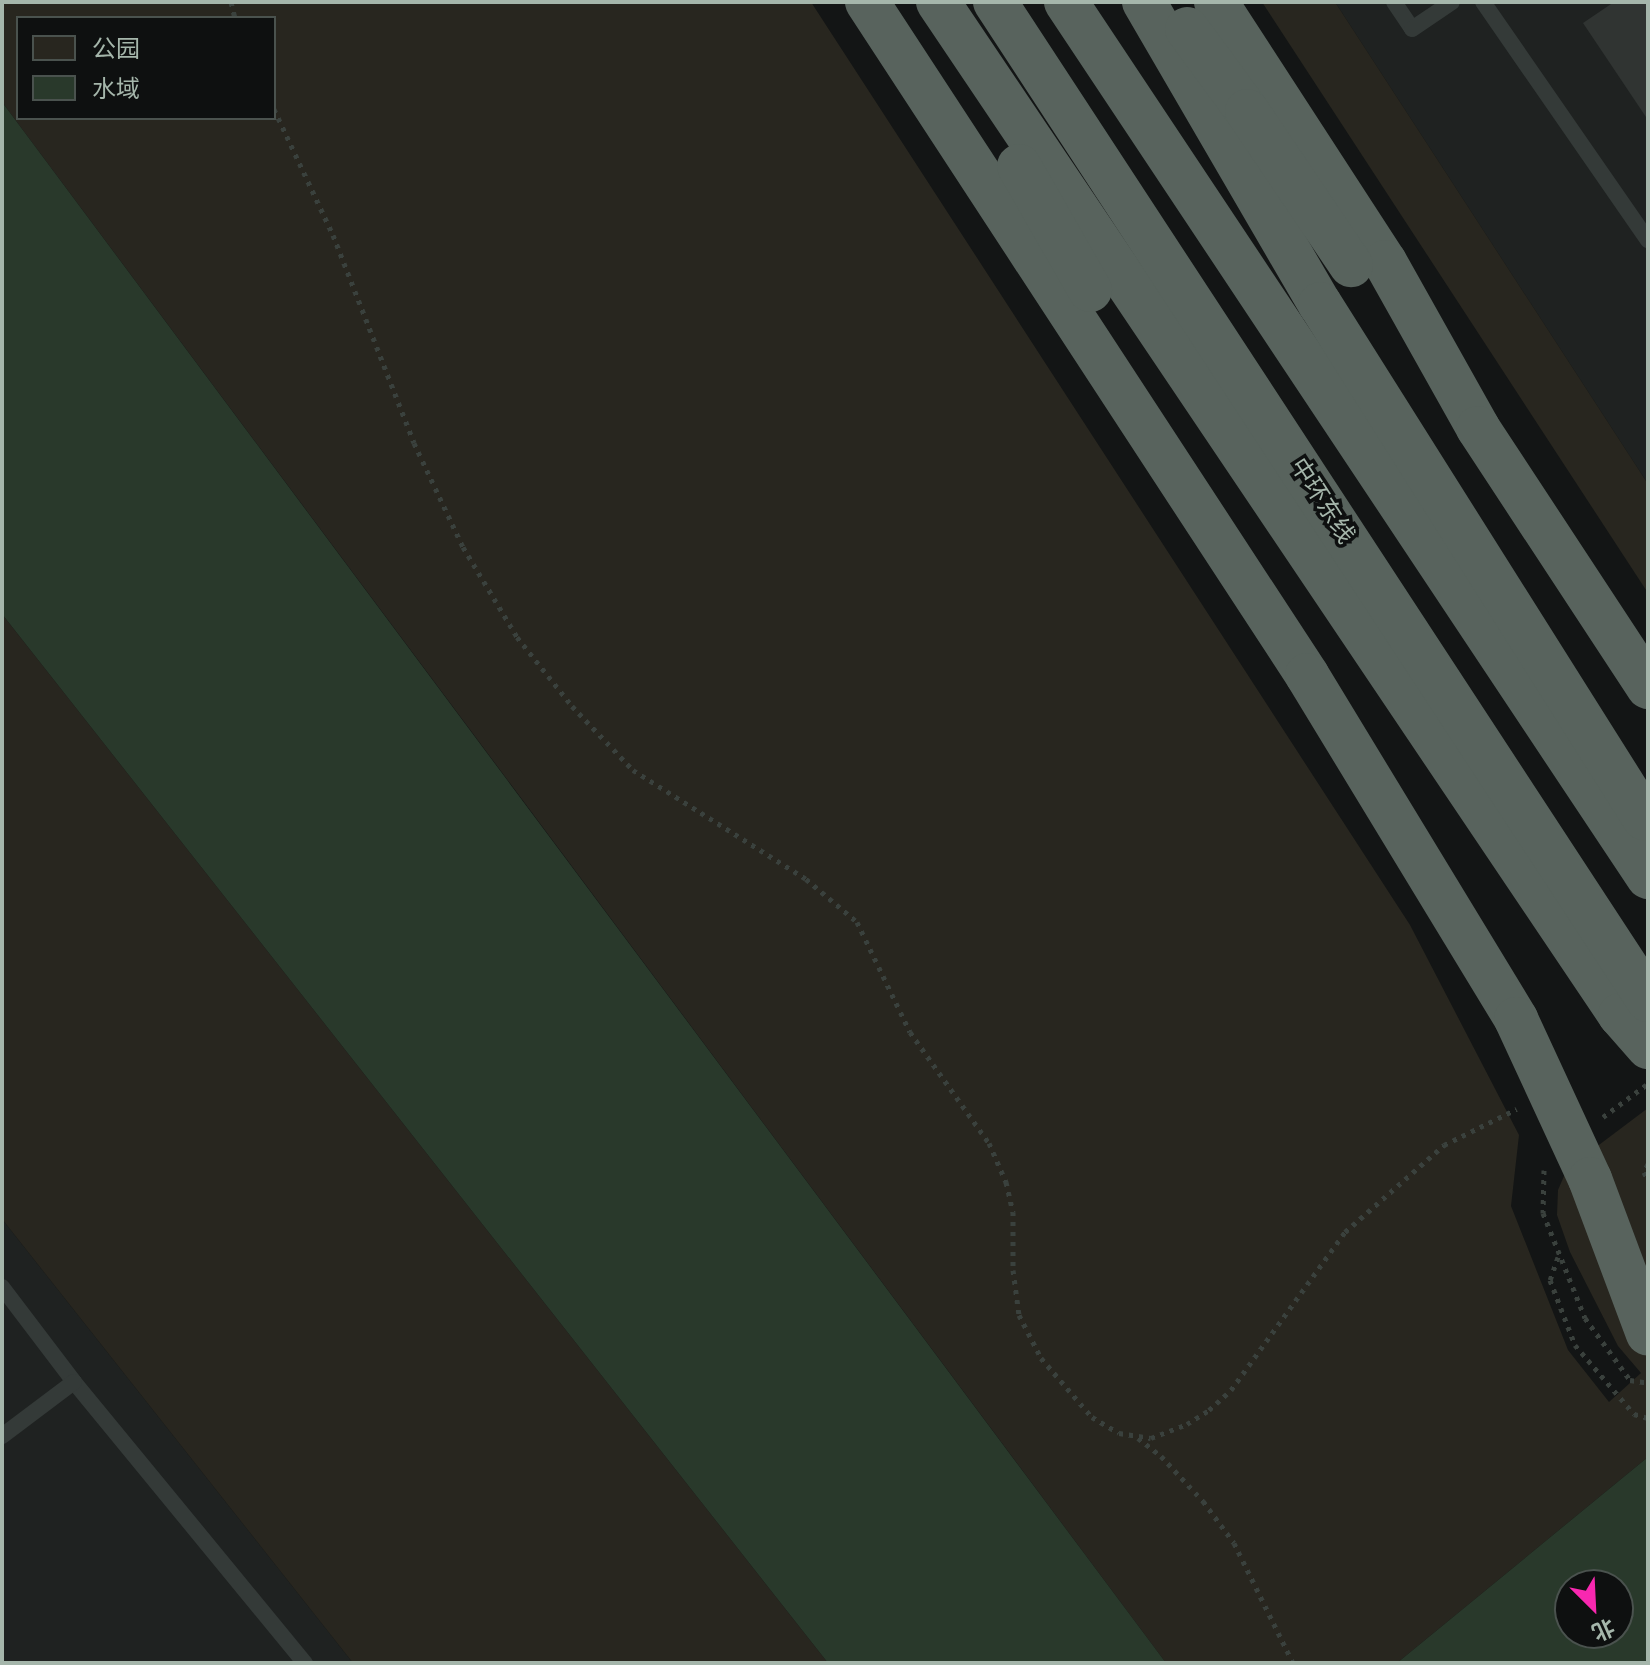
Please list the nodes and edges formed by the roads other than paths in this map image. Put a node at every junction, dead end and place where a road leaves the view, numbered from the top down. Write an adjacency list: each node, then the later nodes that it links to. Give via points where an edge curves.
1 (867, 2): 14 (highway)
2 (930, 2): 14 (highway, via 1047,218 1166,421)
3 (938, 2): 19 (highway, via 1611,1002)
4 (995, 2): 18 (highway, 中环东线)
5 (1066, 2): 17 (highway)
6 (1144, 2): 16 (highway, via 1320,304)
7 (1166, 2): 13 (highway, via 1366,286)
8 (1216, 2): 13 (highway, via 1385,262)
9 (1394, 2): 10 (lane, via 1412,29)
10 (1452, 2)
11 (1483, 2): 12 (lane)
12 (1648, 240)
13 (1478, 428): 15 (highway)
14 (1234, 559): 21 (highway, bridge, via 1516,1019 1590,1179)
15 (1648, 687)
16 (1648, 824)
17 (1648, 877)
18 (1648, 1000)
19 (1648, 1047)
20 (2, 1287): 22 (lane)
21 (1648, 1334)
22 (74, 1382): 23 (lane); 24 (lane)
23 (2, 1436)
24 (305, 1663)

